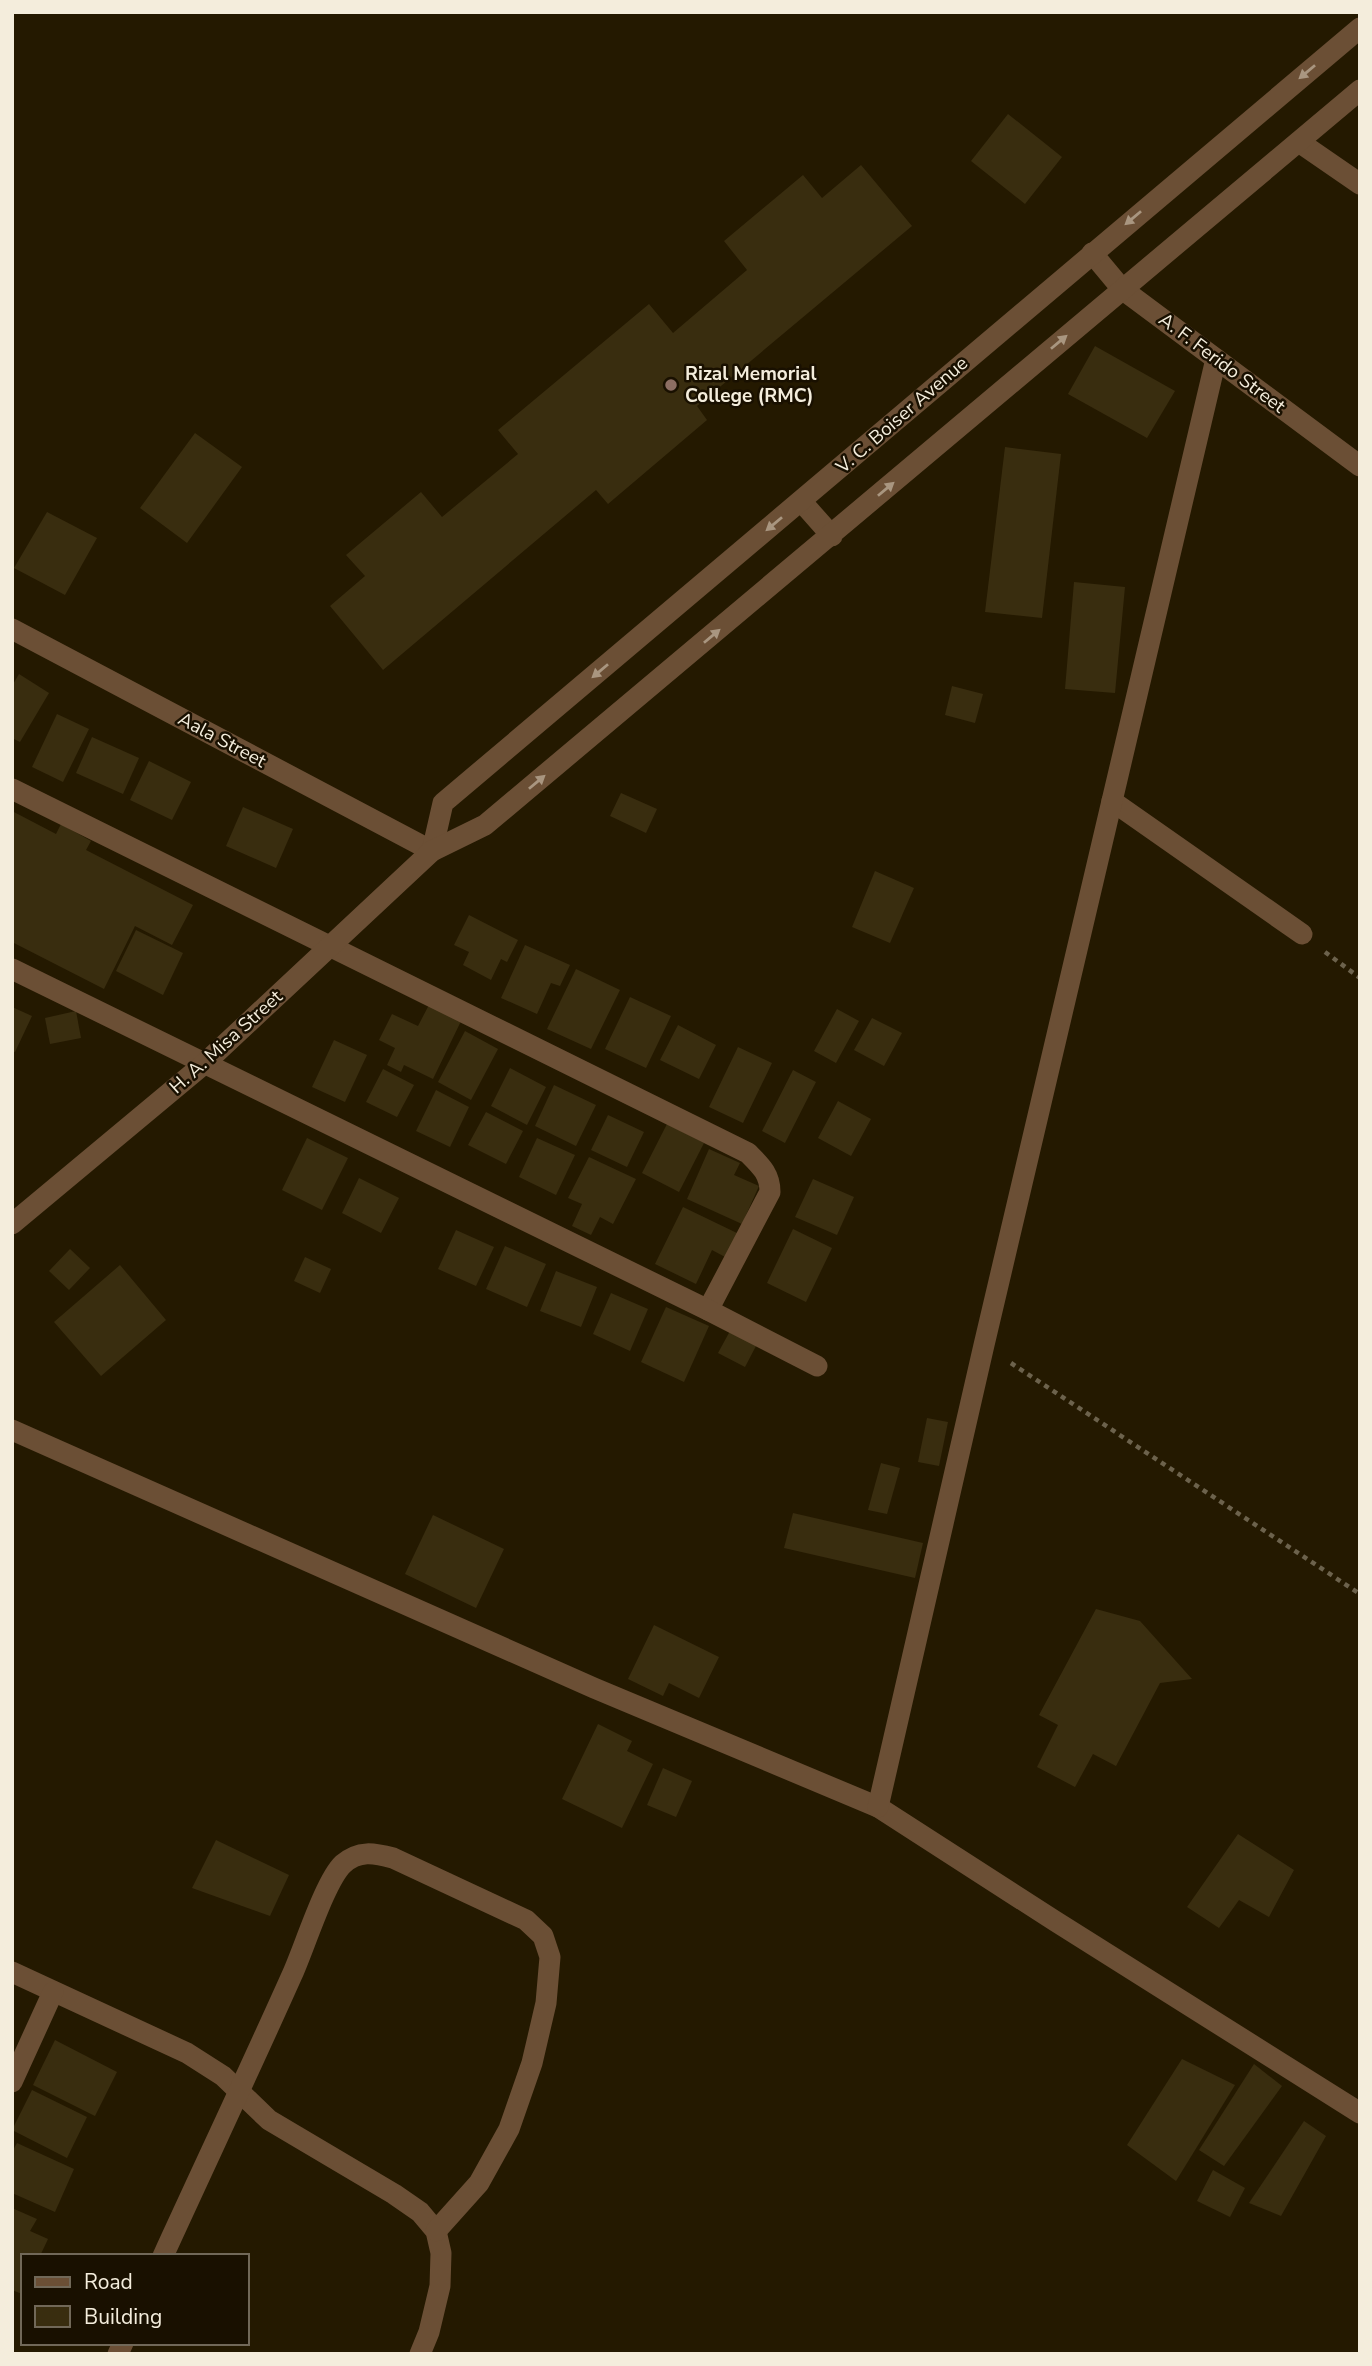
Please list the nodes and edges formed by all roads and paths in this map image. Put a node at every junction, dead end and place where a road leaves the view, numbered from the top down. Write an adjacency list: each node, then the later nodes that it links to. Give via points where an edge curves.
1 (1360, 28): 5 (street, V. C. Boiser Avenue, one-way to 5)
2 (1360, 90): 3 (street)
3 (1299, 142): 4 (street); 6 (street)
4 (1360, 184)
5 (1092, 253): 6 (street, A. F. Ferido Street); 9 (street, V. C. Boiser Avenue)
6 (1122, 289): 7 (street, A. F. Ferido Street); 10 (street, one-way to 6)
7 (1216, 359): 8 (street, A. F. Ferido Street); 13 (street)
8 (1360, 466)
9 (802, 501): 10 (street); 14 (street, V. C. Boiser Avenue, one-way to 14, via 443,803)
10 (832, 536): 14 (street, H. A. Misa Street, one-way to 10, via 485,825)
11 (12, 629): 14 (street, Aala Street)
12 (12, 789): 16 (street)
13 (1112, 801): 15 (street); 22 (street)
14 (432, 851): 16 (street, H. A. Misa Street)
15 (1302, 934): 18 (path)
16 (330, 947): 19 (street, H. A. Misa Street); 21 (street, via 748,1153 763,1167 770,1192)
17 (12, 970): 19 (street)
18 (1360, 978)
19 (204, 1064): 20 (street, H. A. Misa Street); 21 (street)
20 (13, 1222)
21 (708, 1310): 23 (street)
22 (984, 1345): 25 (path); 26 (street)
23 (817, 1366)
24 (12, 1430): 26 (street, via 557,1672)
25 (1360, 1594)
26 (878, 1807): 31 (street)
27 (12, 1972): 28 (street)
28 (53, 1992): 29 (street); 30 (street, via 187,2053)
29 (12, 2082)
30 (239, 2092): 32 (street, via 269,2120 420,2212); 32 (street, via 327,1891 341,1866 356,1855 373,1852 393,1858 526,1920 543,1936 550,1957 546,2003 532,2063 509,2129 479,2183); 33 (street)
31 (1360, 2113)
32 (436, 2231): 34 (street, via 440,2286)
33 (164, 2254)
34 (420, 2354)

